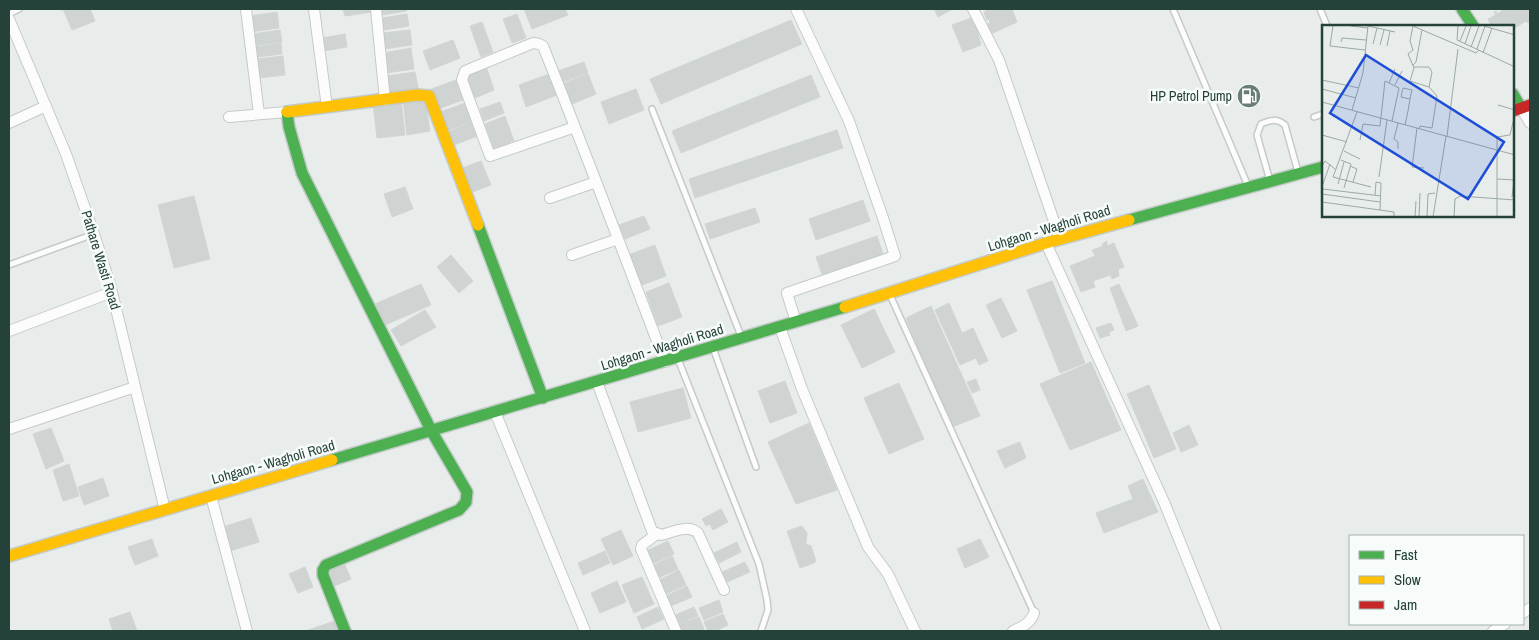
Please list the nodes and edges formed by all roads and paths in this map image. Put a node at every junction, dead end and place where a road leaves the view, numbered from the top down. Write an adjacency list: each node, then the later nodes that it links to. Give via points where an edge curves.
1 (19, 9): 10 (lane)
2 (246, 9): 20 (street)
3 (314, 9): 16 (street)
4 (376, 9): 14 (street)
5 (796, 9): 41 (street, via 849,122 895,256 788,293)
6 (973, 9): 35 (street, via 999,60)
7 (1173, 9): 31 (lane)
8 (1320, 9): 11 (lane)
9 (1462, 9): 12 (main road)
10 (9, 19): 15 (street, Pathare Wasti Road)
11 (1327, 25)
12 (1472, 25)
13 (1514, 96): 18 (main road)
14 (385, 100): 16 (main road); 50 (main road, via 429,96)
15 (46, 106): 24 (street); 33 (street, Pathare Wasti Road)
16 (327, 107): 19 (main road)
17 (652, 108): 44 (lane)
18 (1521, 108): 25 (street)
19 (287, 112): 20 (street); 53 (main road, via 302,173)
20 (259, 114): 22 (street)
21 (1322, 114): 23 (lane)
22 (230, 117)
23 (1314, 117)
24 (9, 123)
25 (1530, 123)
26 (575, 127): 26 (street, via 490,156 462,80 465,71 533,43 543,46); 30 (street)
27 (1322, 166): 28 (main road, Lohgaon - Wagholi Road)
28 (1299, 173): 29 (main road, Lohgaon - Wagholi Road); 29 (lane, via 1285,125 1279,120 1272,120 1261,124 1257,134)
29 (1270, 181): 31 (main road, Lohgaon - Wagholi Road)
30 (596, 182): 32 (street); 34 (street)
31 (1249, 187): 35 (main road, Lohgaon - Wagholi Road)
32 (550, 198)
33 (94, 234): 38 (lane); 39 (street, Pathare Wasti Road)
34 (618, 239): 37 (street); 47 (street)
35 (1060, 239): 36 (main road, Lohgaon - Wagholi Road)
36 (1046, 243): 40 (main road, Lohgaon - Wagholi Road); 68 (street, via 1164,502)
37 (572, 255)
38 (9, 265)
39 (112, 292): 43 (street); 49 (street, Pathare Wasti Road)
40 (889, 294): 41 (main road, Lohgaon - Wagholi Road); 60 (lane)
41 (796, 322): 42 (main road, Lohgaon - Wagholi Road)
42 (780, 327): 44 (main road, Lohgaon - Wagholi Road); 66 (street, via 868,548 888,574)
43 (9, 331)
44 (742, 338): 45 (main road, Lohgaon - Wagholi Road)
45 (713, 348): 46 (main road, Lohgaon - Wagholi Road); 54 (lane)
46 (678, 358): 47 (main road, Lohgaon - Wagholi Road); 65 (lane, via 759,564 768,610)
47 (665, 362): 48 (main road, Lohgaon - Wagholi Road)
48 (597, 382): 50 (main road, Lohgaon - Wagholi Road); 57 (street, via 648,523)
49 (136, 387): 52 (street); 56 (street, Pathare Wasti Road)
50 (543, 398): 51 (main road, Lohgaon - Wagholi Road)
51 (495, 412): 53 (main road, Lohgaon - Wagholi Road); 63 (street)
52 (9, 429)
53 (432, 432): 55 (main road, Lohgaon - Wagholi Road); 62 (main road, via 468,498 459,510 326,565 323,574)
54 (756, 467)
55 (211, 496): 56 (main road, Lohgaon - Wagholi Road); 61 (street)
56 (164, 510): 58 (main road, Lohgaon - Wagholi Road)
57 (657, 534): 59 (street, via 694,529); 64 (street, via 641,549)
58 (9, 556)
59 (724, 590)
60 (1034, 613): 67 (street, via 1028,623)
61 (247, 631)
62 (345, 631)
63 (585, 631)
64 (676, 631)
65 (761, 631)
66 (915, 631)
67 (1013, 631)
68 (1216, 631)

